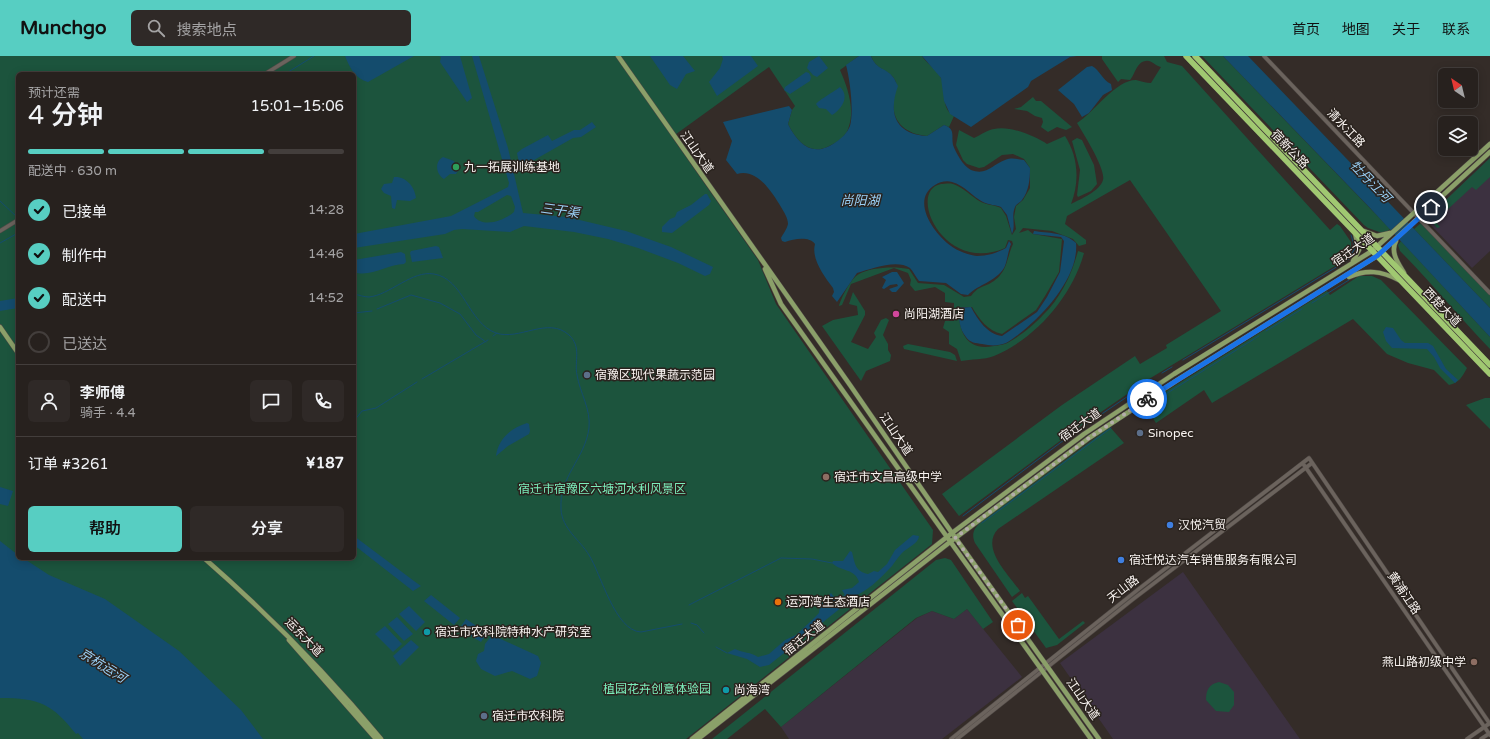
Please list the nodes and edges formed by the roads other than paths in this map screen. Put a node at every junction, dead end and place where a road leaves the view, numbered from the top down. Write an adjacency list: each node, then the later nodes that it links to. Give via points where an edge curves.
1 (294, 56): 6 (street)
2 (618, 56): 21 (main road, 江山大道)
3 (1186, 56): 15 (highway, 宿新公路)
4 (1195, 56): 12 (highway, 宿新公路)
5 (1264, 56): 9 (street, 清水江路)
6 (268, 72)
7 (1490, 144): 9 (main road, 宿迁大道)
8 (1490, 152): 10 (main road, 宿迁大道)
9 (1413, 215): 10 (street, 清水江路); 13 (main road, 宿迁大道)
10 (1418, 220): 16 (main road, 宿迁大道); 26 (street)
11 (16, 221): 14 (street)
12 (1360, 228): 13 (main road, via 1371,235 1382,236); 17 (highway, 宿新公路)
13 (1399, 228): 17 (main road, 宿迁大道)
14 (0, 231)
15 (1354, 231): 18 (highway, 宿新公路); 22 (main road, via 1358,250 1355,259)
16 (1399, 237): 19 (main road, 宿迁大道); 23 (main road, via 1394,246 1394,254)
17 (1378, 246): 18 (main road, 宿迁大道); 19 (highway, 宿新公路)
18 (1372, 251): 20 (highway, 宿新公路); 22 (main road, 宿迁大道)
19 (1382, 252): 20 (main road, 宿迁大道); 23 (highway, 西楚大道)
20 (1377, 256): 24 (highway, 西楚大道); 25 (main road, 宿迁大道)
21 (760, 259): 37 (main road, 江山大道); 38 (main road, 江山大道, via 781,304)
22 (1348, 266): 37 (main road, 宿迁大道, via 1178,371 1084,434)
23 (1405, 276): 31 (highway, 西楚大道)
24 (1401, 281): 25 (main road, via 1387,274 1370,271 1359,272); 32 (highway, 西楚大道)
25 (1333, 284): 37 (main road, 宿迁大道, via 1110,424)
26 (1490, 293)
27 (0, 324): 29 (main road)
28 (0, 327): 30 (main road)
29 (16, 346)
30 (16, 349)
31 (1490, 365)
32 (1490, 374)
33 (1309, 458): 34 (street, 天山路); 35 (street, 黄浦江路)
34 (1303, 462): 36 (street, 黄浦江路); 41 (street, 天山路)
35 (1312, 463): 36 (street, 天山路); 43 (street, 黄浦江路)
36 (1305, 467): 41 (street, 天山路); 44 (street, 黄浦江路)
37 (954, 536): 38 (main road, 宿迁大道); 41 (main road, 江山大道)
38 (948, 540): 42 (main road, 江山大道); 48 (main road, 宿迁大道); 49 (main road, 宿迁大道)
39 (202, 560): 46 (main road, 运东大道, via 277,627)
40 (206, 560): 47 (main road, 运东大道, via 308,655)
41 (1046, 664): 42 (street, 天山路); 53 (main road, 江山大道)
42 (1041, 668): 50 (street, 天山路); 51 (street, 天山路); 52 (main road, 江山大道)
43 (1490, 724): 44 (street)
44 (1484, 727): 45 (street, 黄浦江路); 54 (street)
45 (1490, 734): 55 (street)
46 (376, 739)
47 (381, 739)
48 (692, 739)
49 (698, 739)
50 (951, 739)
51 (957, 739)
52 (1091, 739)
53 (1099, 739)
54 (1467, 739)
55 (1481, 739)

